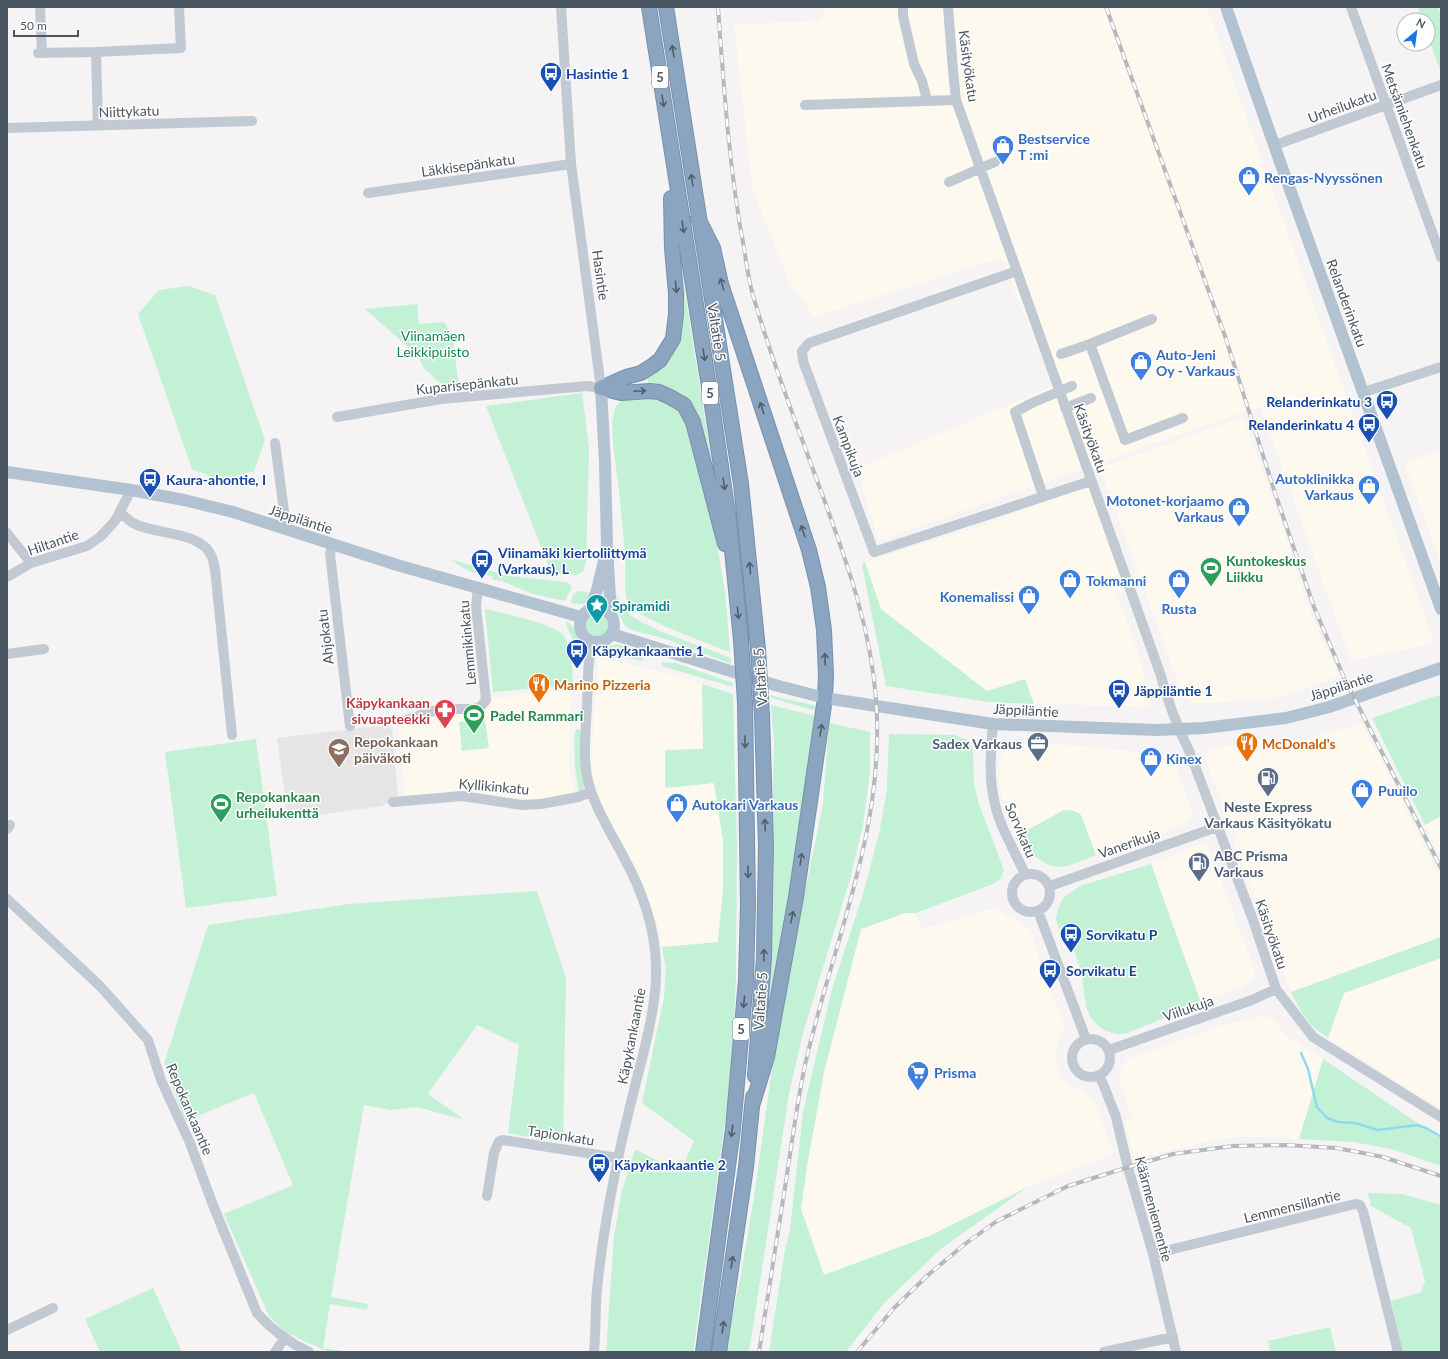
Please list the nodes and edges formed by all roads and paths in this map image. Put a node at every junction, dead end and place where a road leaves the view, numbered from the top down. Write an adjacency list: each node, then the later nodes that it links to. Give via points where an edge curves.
1 (40, 7): 10 (street, via 40,53)
2 (179, 7): 10 (street, via 181,48)
3 (561, 7): 22 (street, Hasintie)
4 (649, 7): 20 (highway, Valtatie 5 / 5, one-way to 20)
5 (666, 7): 26 (highway, Valtatie 5 / 5, one-way to 5)
6 (903, 7): 12 (street, via 914,64 922,80)
7 (948, 7): 13 (street, Käsityökatu)
8 (1226, 7): 19 (main road, Relanderinkatu)
9 (1351, 7): 15 (street, Metsämiehenkatu)
10 (96, 52): 17 (street)
11 (1441, 84): 15 (street, Urheilukatu)
12 (927, 100): 13 (street); 14 (street)
13 (956, 100): 23 (street, Käsityökatu)
14 (806, 105)
15 (1386, 105): 19 (street, Urheilukatu); 27 (street, Metsämiehenkatu)
16 (252, 121): 17 (street, Niittykatu)
17 (98, 126): 18 (street, Niittykatu)
18 (7, 128)
19 (1275, 145): 36 (main road, Relanderinkatu)
20 (670, 147): 34 (highway, one-way to 34, via 676,307 673,339 660,360 652,366); 53 (highway, Valtatie 5 / 5, one-way to 53, via 714,420)
21 (995, 162): 23 (street)
22 (571, 164): 25 (street, Läkkisepänkatu); 34 (street, Hasintie)
23 (981, 168): 24 (street); 28 (street, Käsityökatu)
24 (949, 182)
25 (368, 193)
26 (698, 218): 64 (highway, one-way to 26, via 824,630 818,587 809,550 721,284 713,248); 81 (highway, Valtatie 5 / 5, one-way to 26, bridge, via 764,958 766,846 758,649 741,484)
27 (1441, 257)
28 (1017, 271): 35 (street, Käsityökatu); 45 (street, Kampikuja, via 809,343 802,351 803,361 874,552)
29 (1152, 319): 30 (street)
30 (1090, 344): 31 (street); 40 (street, via 1125,440)
31 (1061, 354)
32 (1441, 367): 36 (street)
33 (1072, 386): 35 (street)
34 (602, 388): 39 (street, Kuparisepänkatu, via 587,386 442,399); 50 (main road, Hasintie); 53 (highway, one-way to 53, via 621,392 659,392 684,405 694,422 716,514)
35 (1060, 392): 38 (street, Käsityökatu); 45 (street, via 1015,412)
36 (1364, 392): 56 (main road, Relanderinkatu)
37 (1091, 398): 38 (street)
38 (1066, 408): 43 (street, Käsityökatu)
39 (336, 417)
40 (1183, 418)
41 (275, 443): 47 (street, via 284,519)
42 (7, 472): 44 (main road, Jäppiläntie)
43 (1091, 481): 45 (street, Kampikuja); 68 (street, Käsityökatu)
44 (131, 490): 46 (street, Hiltantie); 47 (main road, Jäppiläntie, via 233,512)
45 (1044, 496)
46 (120, 513): 51 (street, Hiltantie, via 100,537 87,546); 69 (street, via 135,524 202,544 212,556)
47 (282, 528): 49 (main road, Jäppiläntie)
48 (7, 533): 51 (street)
49 (332, 545): 54 (main road, Jäppiläntie); 67 (street, Ahjokatu, via 330,554)
50 (607, 546): 55 (main road, Hasintie); 57 (main road, Hasintie)
51 (31, 563): 52 (street, Hiltantie)
52 (7, 576)
53 (735, 578): 94 (highway, Valtatie 5 / 5, one-way to 94, bridge, via 745,703 748,904 746,980 733,1129)
54 (478, 587): 58 (main road, Jäppiläntie); 65 (street, Lemmikinkatu, via 476,606 486,697 483,704 474,708 429,712)
55 (591, 608): 57 (main road, via 602,608); 58 (main road)
56 (1441, 609)
57 (611, 615): 59 (main road, via 614,624)
58 (581, 617): 60 (main road, via 581,633)
59 (612, 634): 60 (main road, via 605,640); 64 (main road, Jäppiläntie)
60 (593, 642): 70 (street, Käpykankaantie, via 589,655 586,741 586,764)
61 (44, 650): 62 (street)
62 (7, 654)
63 (1441, 668): 68 (main road, Jäppiläntie, via 1329,707 1286,718)
64 (825, 698): 66 (main road, Jäppiläntie); 81 (highway, one-way to 64, via 767,1057 796,897)
65 (407, 720)
66 (993, 724): 68 (main road, Jäppiläntie); 73 (street, Sorvikatu, via 991,778 995,805)
67 (350, 726)
68 (1178, 729): 72 (street, Käsityökatu, via 1190,753)
69 (232, 735)
70 (591, 792): 71 (street, Kyllikinkatu, via 541,804 522,805 462,796); 83 (street, Käpykankaantie, via 642,893 653,933 656,964 651,1021)
71 (393, 802)
72 (1217, 827): 74 (street, Vanerikuja); 77 (street, Käsityökatu, via 1253,920)
73 (1025, 874): 74 (street, via 1042,876); 76 (street, via 1015,881 1012,887 1013,899 1020,909)
74 (1050, 886): 76 (street, via 1048,904)
75 (7, 899): 89 (street, Repokankaantie, via 100,986 148,1040 255,1307 268,1326)
76 (1038, 911): 78 (street)
77 (1276, 990): 79 (street, Viilukuja); 82 (street, Käsityökatu, via 1313,1037)
78 (1086, 1039): 79 (street, via 1102,1041); 80 (street, via 1074,1047 1072,1063 1081,1074 1090,1077)
79 (1109, 1050): 80 (street, via 1108,1067)
80 (1099, 1075): 85 (street, Käärmeniementie, via 1116,1117)
81 (752, 1106): 95 (highway, Valtatie 5 / 5, one-way to 81)
82 (1441, 1117)
83 (618, 1158): 84 (street, Tapionkatu, via 499,1141 494,1153); 93 (street, Käpykankaantie, via 603,1238)
84 (487, 1196)
85 (1153, 1254): 88 (street, Käärmeniementie); 98 (street, Lemmensillantie, via 1355,1204 1360,1205)
86 (53, 1308): 87 (street)
87 (7, 1330)
88 (1172, 1337): 90 (street); 97 (street, Käärmeniementie)
89 (284, 1339): 91 (street); 92 (street, Repokankaantie)
90 (1140, 1348): 96 (street)
91 (275, 1352)
92 (309, 1352)
93 (594, 1352)
94 (703, 1352)
95 (720, 1352)
96 (1104, 1352)
97 (1176, 1352)
98 (1398, 1352)

